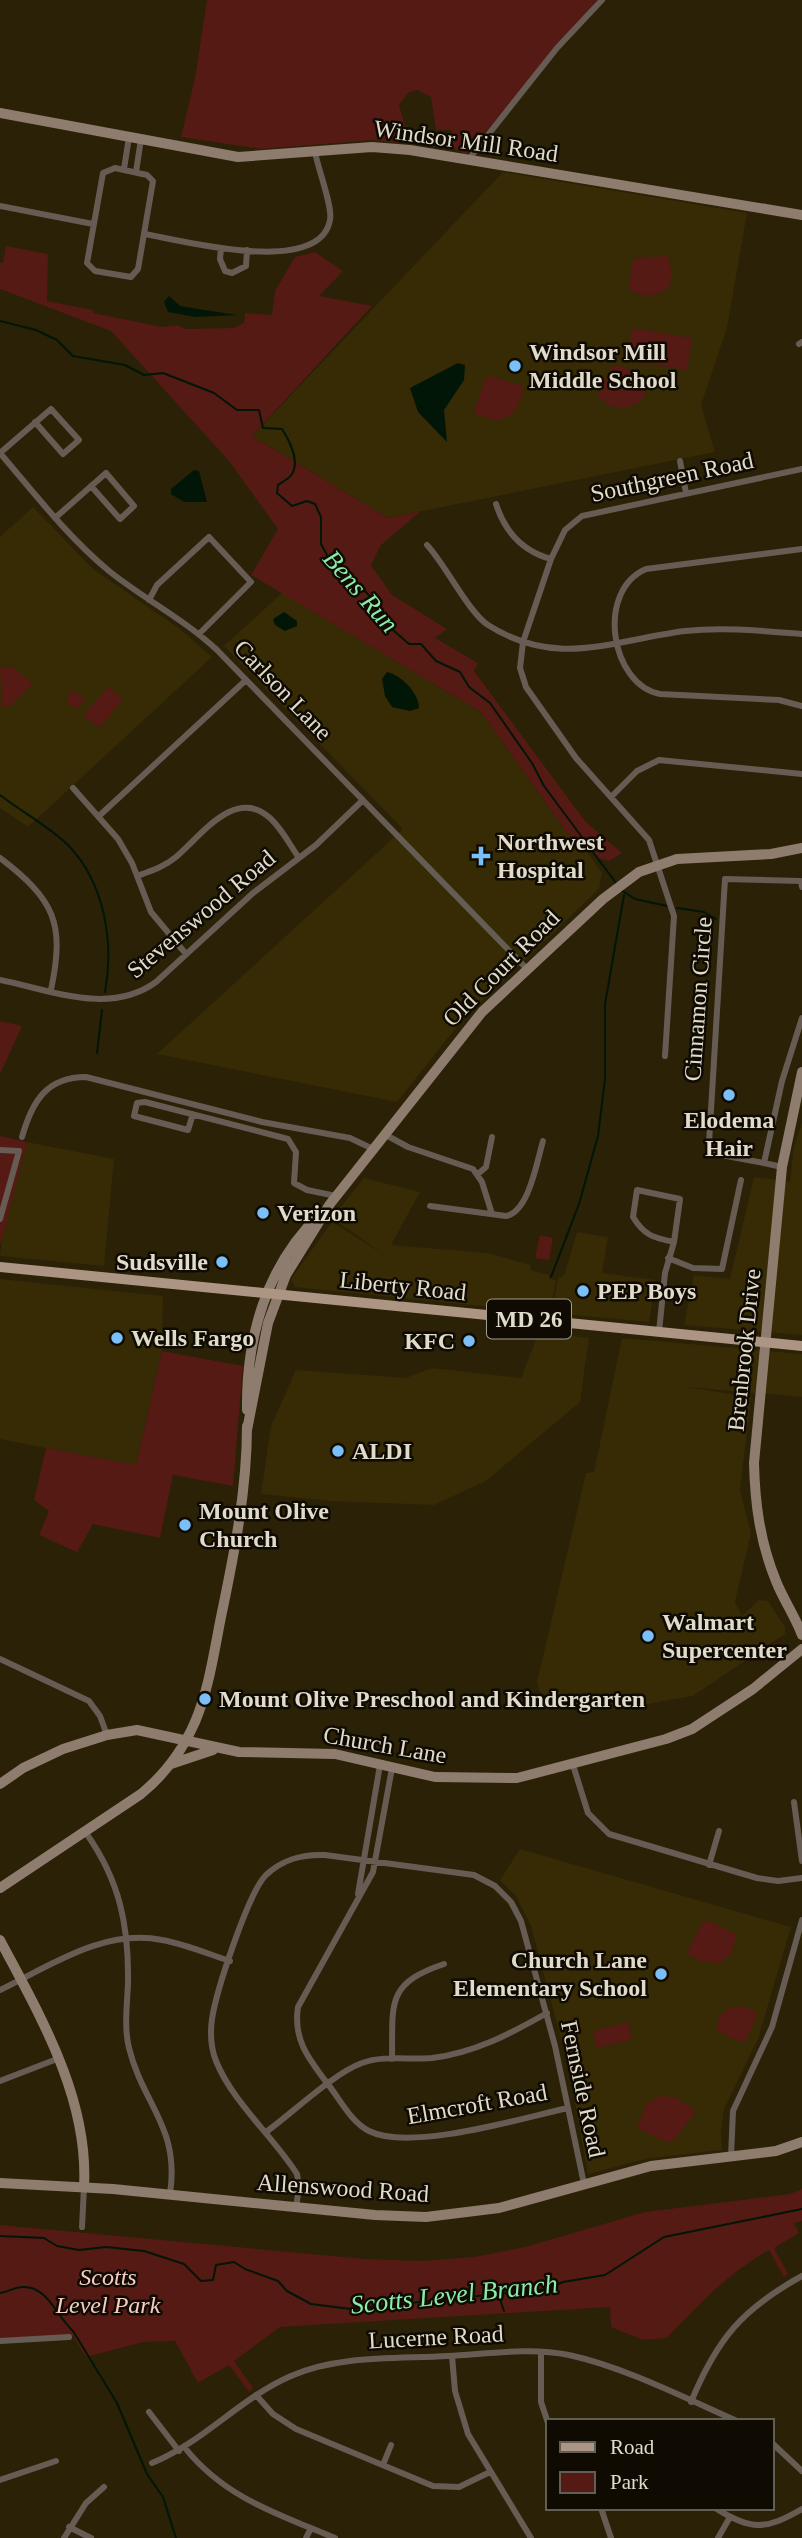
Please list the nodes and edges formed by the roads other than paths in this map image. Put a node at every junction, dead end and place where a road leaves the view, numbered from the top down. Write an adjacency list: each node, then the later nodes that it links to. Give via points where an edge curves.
1 (602, 0): 6 (street, via 563,41)
2 (0, 113): 3 (main road, Windsor Mill Road)
3 (129, 137): 4 (main road, Windsor Mill Road); 7 (street)
4 (141, 139): 5 (main road, Windsor Mill Road, via 238,157); 8 (street)
5 (315, 152): 6 (main road, Windsor Mill Road, via 391,147); 14 (street, via 331,213 326,232 305,248)
6 (468, 160): 10 (main road, Windsor Mill Road)
7 (124, 169): 8 (street); 11 (street, via 103,173)
8 (136, 172): 12 (street, via 148,174 153,181)
9 (0, 206): 11 (street)
10 (802, 215)
11 (93, 224): 12 (street, via 87,263 91,270 106,273 136,274)
12 (145, 234): 13 (street)
13 (221, 248): 14 (street); 14 (street, via 221,264 232,273 246,265)
14 (247, 250)
15 (36, 422): 15 (street, via 51,409 79,440 63,454); 16 (street)
16 (0, 453): 22 (street, Carlson Lane)
17 (680, 461): 20 (street)
18 (802, 469): 20 (street, Southgreen Road)
19 (91, 486): 19 (street, via 106,473 134,506 120,519); 22 (street)
20 (686, 492): 25 (street, Southgreen Road, via 582,516 565,530)
21 (496, 503): 25 (street, via 505,526 519,543)
22 (55, 518): 26 (street, Carlson Lane, via 108,570)
23 (427, 545): 29 (street, via 484,622)
24 (802, 549): 30 (street, via 655,566 637,573 617,598)
25 (551, 559): 29 (street, Southgreen Road)
26 (149, 600): 27 (street, Carlson Lane); 27 (street, via 157,585 209,537 251,582)
27 (200, 634): 31 (street, Carlson Lane)
28 (802, 634): 30 (street, via 708,630)
29 (523, 642): 30 (street, via 572,651); 35 (street, Southgreen Road, via 520,668 526,687 585,770)
30 (619, 645): 32 (street, via 632,679 653,693 779,700)
31 (246, 680): 36 (street, Carlson Lane); 37 (street)
32 (802, 706)
33 (802, 774): 35 (street, via 659,760 637,771)
34 (73, 788): 37 (street)
35 (611, 797): 41 (street, Southgreen Road, via 644,831)
36 (363, 800): 40 (street, Stevenswood Road); 45 (street, Carlson Lane)
37 (99, 816): 42 (street, via 118,839)
38 (802, 848): 41 (main road, Old Court Road)
39 (0, 858): 47 (street, via 33,887 55,923 58,955)
40 (299, 858): 42 (street, via 270,818 239,809 222,814 166,864); 44 (street, Stevenswood Road)
41 (658, 864): 45 (main road, Old Court Road, via 618,886); 49 (street, Southgreen Road, via 674,916)
42 (137, 876): 44 (street, via 151,912)
43 (802, 887): 58 (street, Cinnamon Circle, via 801,881 725,878 709,1143 716,1154)
44 (186, 954): 47 (street, Stevenswood Road, via 148,988 120,999 96,1000)
45 (527, 969): 52 (main road, Old Court Road, via 467,1028)
46 (0, 980): 47 (street, Stevenswood Road)
47 (51, 990)
48 (802, 1018): 58 (street)
49 (665, 1056)
50 (802, 1072): 59 (main road, Brenbrook Drive)
51 (193, 1114): 51 (street, via 145,1101 137,1103 134,1116 188,1130); 64 (street, via 288,1139 296,1152 294,1183)
52 (384, 1134): 56 (main road, Old Court Road); 60 (street)
53 (22, 1137): 56 (street, via 31,1107 42,1092 66,1079 86,1077 261,1122 350,1138)
54 (492, 1137): 60 (street, via 486,1167)
55 (543, 1141): 66 (street, via 521,1209 512,1215)
56 (373, 1149): 64 (main road, Old Court Road)
57 (0, 1150): 63 (street, via 19,1151)
58 (764, 1163): 59 (street, Cinnamon Circle)
59 (782, 1167): 73 (main road, Brenbrook Drive)
60 (478, 1174): 66 (street)
61 (741, 1180): 69 (street, via 722,1269 693,1268)
62 (0, 1186): 63 (street)
63 (9, 1189): 67 (street)
64 (333, 1200): 71 (main road, Old Court Road, via 290,1249)
65 (430, 1206): 66 (street)
66 (492, 1214)
67 (0, 1219)
68 (674, 1242): 68 (street, via 641,1231 633,1217 637,1191 680,1199); 69 (street)
69 (668, 1258): 72 (street)
70 (0, 1266): 71 (main road, Liberty Road / MD 26)
71 (272, 1294): 72 (main road, Liberty Road / MD 26); 80 (main road, Old Court Road, via 250,1356 237,1536 223,1610 201,1706)
72 (659, 1332): 73 (main road, Liberty Road / MD 26)
73 (766, 1343): 74 (main road, Liberty Road / MD 26); 75 (main road, Brenbrook Drive, via 754,1463 756,1507 766,1554)
74 (802, 1346)
75 (801, 1630)
76 (802, 1649): 77 (main road, Church Lane)
77 (797, 1658): 84 (main road, Church Lane, via 692,1729)
78 (0, 1659): 79 (street, via 89,1701)
79 (107, 1735): 80 (main road, Church Lane, via 154,1731); 86 (main road, Church Lane, via 40,1759)
80 (186, 1741): 81 (main road, Church Lane); 82 (main road, Old Court Road)
81 (219, 1749): 82 (main road); 83 (main road, Church Lane, via 320,1752)
82 (170, 1764): 90 (main road, Old Court Road, via 141,1794)
83 (380, 1765): 85 (main road, Church Lane); 91 (street, Elmcroft Road)
84 (573, 1765): 85 (main road, Church Lane, via 500,1779 435,1777); 94 (street, via 583,1803 602,1829 620,1839)
85 (392, 1768): 92 (street, Elmcroft Road)
86 (0, 1784)
87 (794, 1802): 89 (street)
88 (719, 1831): 94 (street)
89 (800, 1832): 93 (street)
90 (86, 1833): 96 (main road, Old Court Road); 99 (street, via 116,1886)
91 (364, 1860): 92 (street, Fernside Road); 97 (street, Elmcroft Road); 101 (street, Fernside Road, via 303,1856 273,1869 254,1892)
92 (376, 1861): 97 (street, Elmcroft Road); 105 (street, Fernside Road, via 474,1875 502,1893 522,1921)
93 (802, 1861)
94 (709, 1865): 95 (street, via 769,1880)
95 (802, 1878)
96 (0, 1888)
97 (356, 1902): 109 (street, Elmcroft Road, via 303,1995 297,2018 303,2049)
98 (802, 1920): 113 (street, via 772,2027 733,2111)
99 (128, 1937): 101 (street, via 162,1940); 103 (street, via 92,1946); 117 (street, via 129,2048 168,2137 173,2164)
100 (0, 1940): 103 (main road)
101 (230, 1961): 111 (street, Fernside Road, via 212,2015 213,2048 228,2083)
102 (444, 1964): 107 (street, via 410,1978 400,1989 393,2014)
103 (21, 1980): 104 (street); 106 (main road)
104 (0, 1990)
105 (547, 2012): 107 (street, via 472,2049 434,2058); 110 (street, Fernside Road)
106 (57, 2059): 108 (street); 116 (main road, via 79,2120)
107 (392, 2059): 109 (street, via 357,2065)
108 (0, 2081)
109 (329, 2085): 110 (street, Elmcroft Road, via 361,2125 396,2137 441,2135); 111 (street)
110 (568, 2108): 115 (street, Fernside Road)
111 (266, 2133): 118 (street, Fernside Road, via 297,2174)
112 (802, 2142): 113 (main road, Allenswood Road)
113 (731, 2157): 115 (main road, Allenswood Road, via 652,2166)
114 (0, 2183): 116 (main road, Allenswood Road)
115 (584, 2184): 118 (main road, Allenswood Road, via 499,2208 450,2215 401,2217)
116 (84, 2188): 117 (main road, Allenswood Road); 119 (street)
117 (170, 2194): 118 (main road, Allenswood Road)
118 (296, 2208)
119 (82, 2227)
120 (802, 2276): 126 (street, via 764,2298 732,2326)
121 (69, 2337): 122 (street)
122 (0, 2341)
123 (541, 2352): 124 (street, Lucerne Road); 126 (street, Lucerne Road, via 601,2365); 128 (street, via 541,2402)
124 (452, 2356): 125 (street, Lucerne Road, via 316,2367); 137 (street, via 458,2407)
125 (256, 2395): 132 (street, Lucerne Road); 135 (street, via 273,2414 296,2428)
126 (691, 2402): 129 (street, Lucerne Road)
127 (149, 2412): 132 (street)
128 (547, 2419)
129 (732, 2419)
130 (391, 2445): 135 (street)
131 (774, 2445): 136 (street)
132 (182, 2450): 134 (street, Lucerne Road); 145 (street, via 231,2493)
133 (56, 2461): 138 (street)
134 (152, 2463)
135 (383, 2465): 137 (street, via 442,2488 467,2485)
136 (802, 2471)
137 (490, 2472): 150 (street)
138 (0, 2480)
139 (104, 2487): 144 (street)
140 (802, 2509): 143 (street, via 765,2526)
141 (602, 2510): 151 (street)
142 (718, 2510): 143 (street)
143 (730, 2517): 152 (street)
144 (69, 2527): 146 (street); 147 (street)
145 (310, 2528): 148 (street); 149 (street)
146 (64, 2538)
147 (91, 2538)
148 (306, 2538)
149 (335, 2538)
150 (531, 2538)
151 (611, 2538)
152 (718, 2538)

